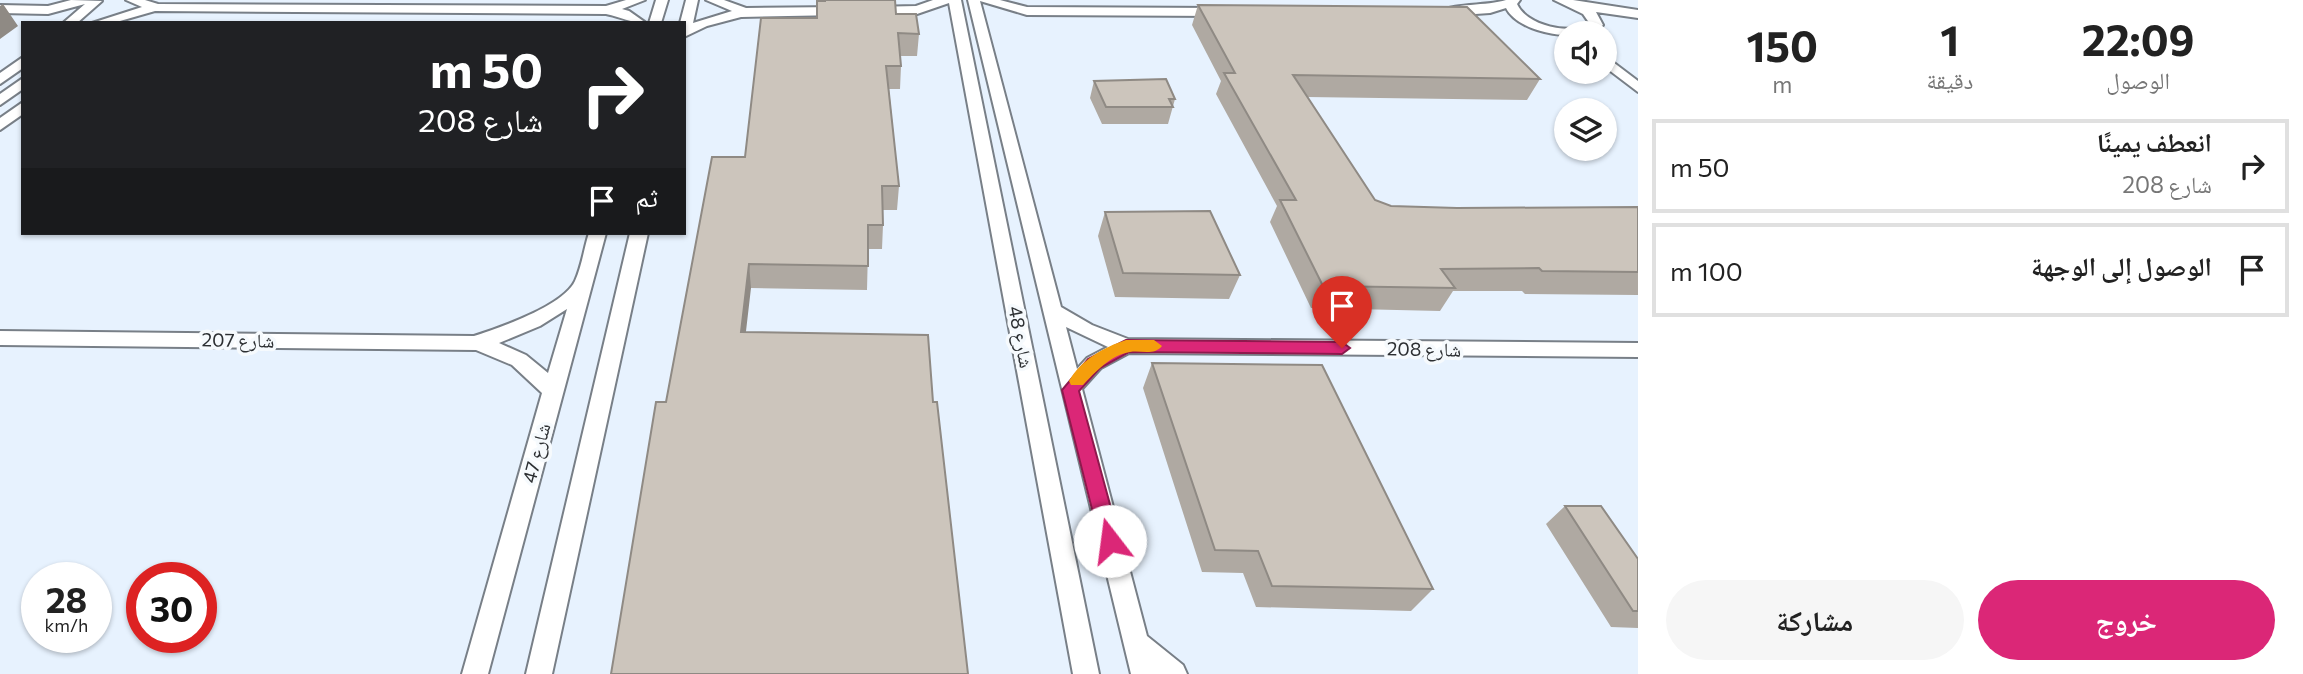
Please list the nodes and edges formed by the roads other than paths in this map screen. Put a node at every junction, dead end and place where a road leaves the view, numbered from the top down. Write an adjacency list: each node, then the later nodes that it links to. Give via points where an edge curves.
1 (85, 0): 17 (street)
2 (97, 0): 27 (street)
3 (639, 0): 18 (street)
4 (662, 0): 32 (street)
5 (692, 0): 35 (street)
6 (712, 0): 19 (street)
7 (945, 0): 21 (street)
8 (954, 0): 39 (street, شارع 48)
9 (974, 0): 41 (street, شارع 48)
10 (986, 0): 20 (street)
11 (1560, 0): 13 (street)
12 (1512, 1): 24 (street); 36 (street, via 1511,9)
13 (1574, 4): 25 (street); 33 (street, via 1592,15)
14 (113, 5): 28 (street)
15 (135, 5): 18 (street); 29 (street); 30 (street)
16 (0, 9): 17 (street)
17 (48, 10): 26 (street)
18 (606, 10): 31 (street)
19 (742, 10): 21 (street); 38 (street)
20 (1027, 11): 22 (street); 41 (street, via 999,20)
21 (904, 12): 39 (street, via 929,16)
22 (1231, 12)
23 (1434, 12): 24 (street)
24 (1462, 12): 36 (street)
25 (1638, 15): 34 (street)
26 (64, 21)
27 (69, 21)
28 (94, 21)
29 (102, 21)
30 (119, 21)
31 (637, 21)
32 (656, 21)
33 (1593, 21)
34 (1608, 21)
35 (686, 24)
36 (1536, 25): 37 (street); 40 (street)
37 (1554, 29)
38 (686, 31)
39 (961, 31): 63 (street, شارع 48)
40 (1554, 32)
41 (982, 34): 53 (street, شارع 48)
42 (21, 63): 44 (street)
43 (1617, 70): 46 (street)
44 (0, 79)
45 (21, 84): 47 (street)
46 (1638, 88)
47 (0, 101)
48 (21, 108): 49 (street)
49 (0, 126)
50 (596, 235): 52 (street, شارع 47)
51 (639, 235): 62 (street)
52 (582, 286): 55 (street, شارع 207, via 538,321); 59 (street, شارع 47)
53 (1050, 309): 56 (street, شارع 208, via 1085,330); 58 (street, شارع 48)
54 (0, 338): 55 (street, شارع 207)
55 (476, 343): 59 (street, شارع 207, via 522,360)
56 (1126, 346): 57 (street, شارع 208); 58 (street, شارع 208, via 1094,363)
57 (1638, 350)
58 (1070, 390): 60 (street, شارع 48)
59 (553, 392): 61 (street, شارع 47)
60 (1136, 643): 64 (street, شارع 48); 65 (street)
61 (475, 674)
62 (539, 674)
63 (1086, 674)
64 (1144, 674)
65 (1174, 674)

